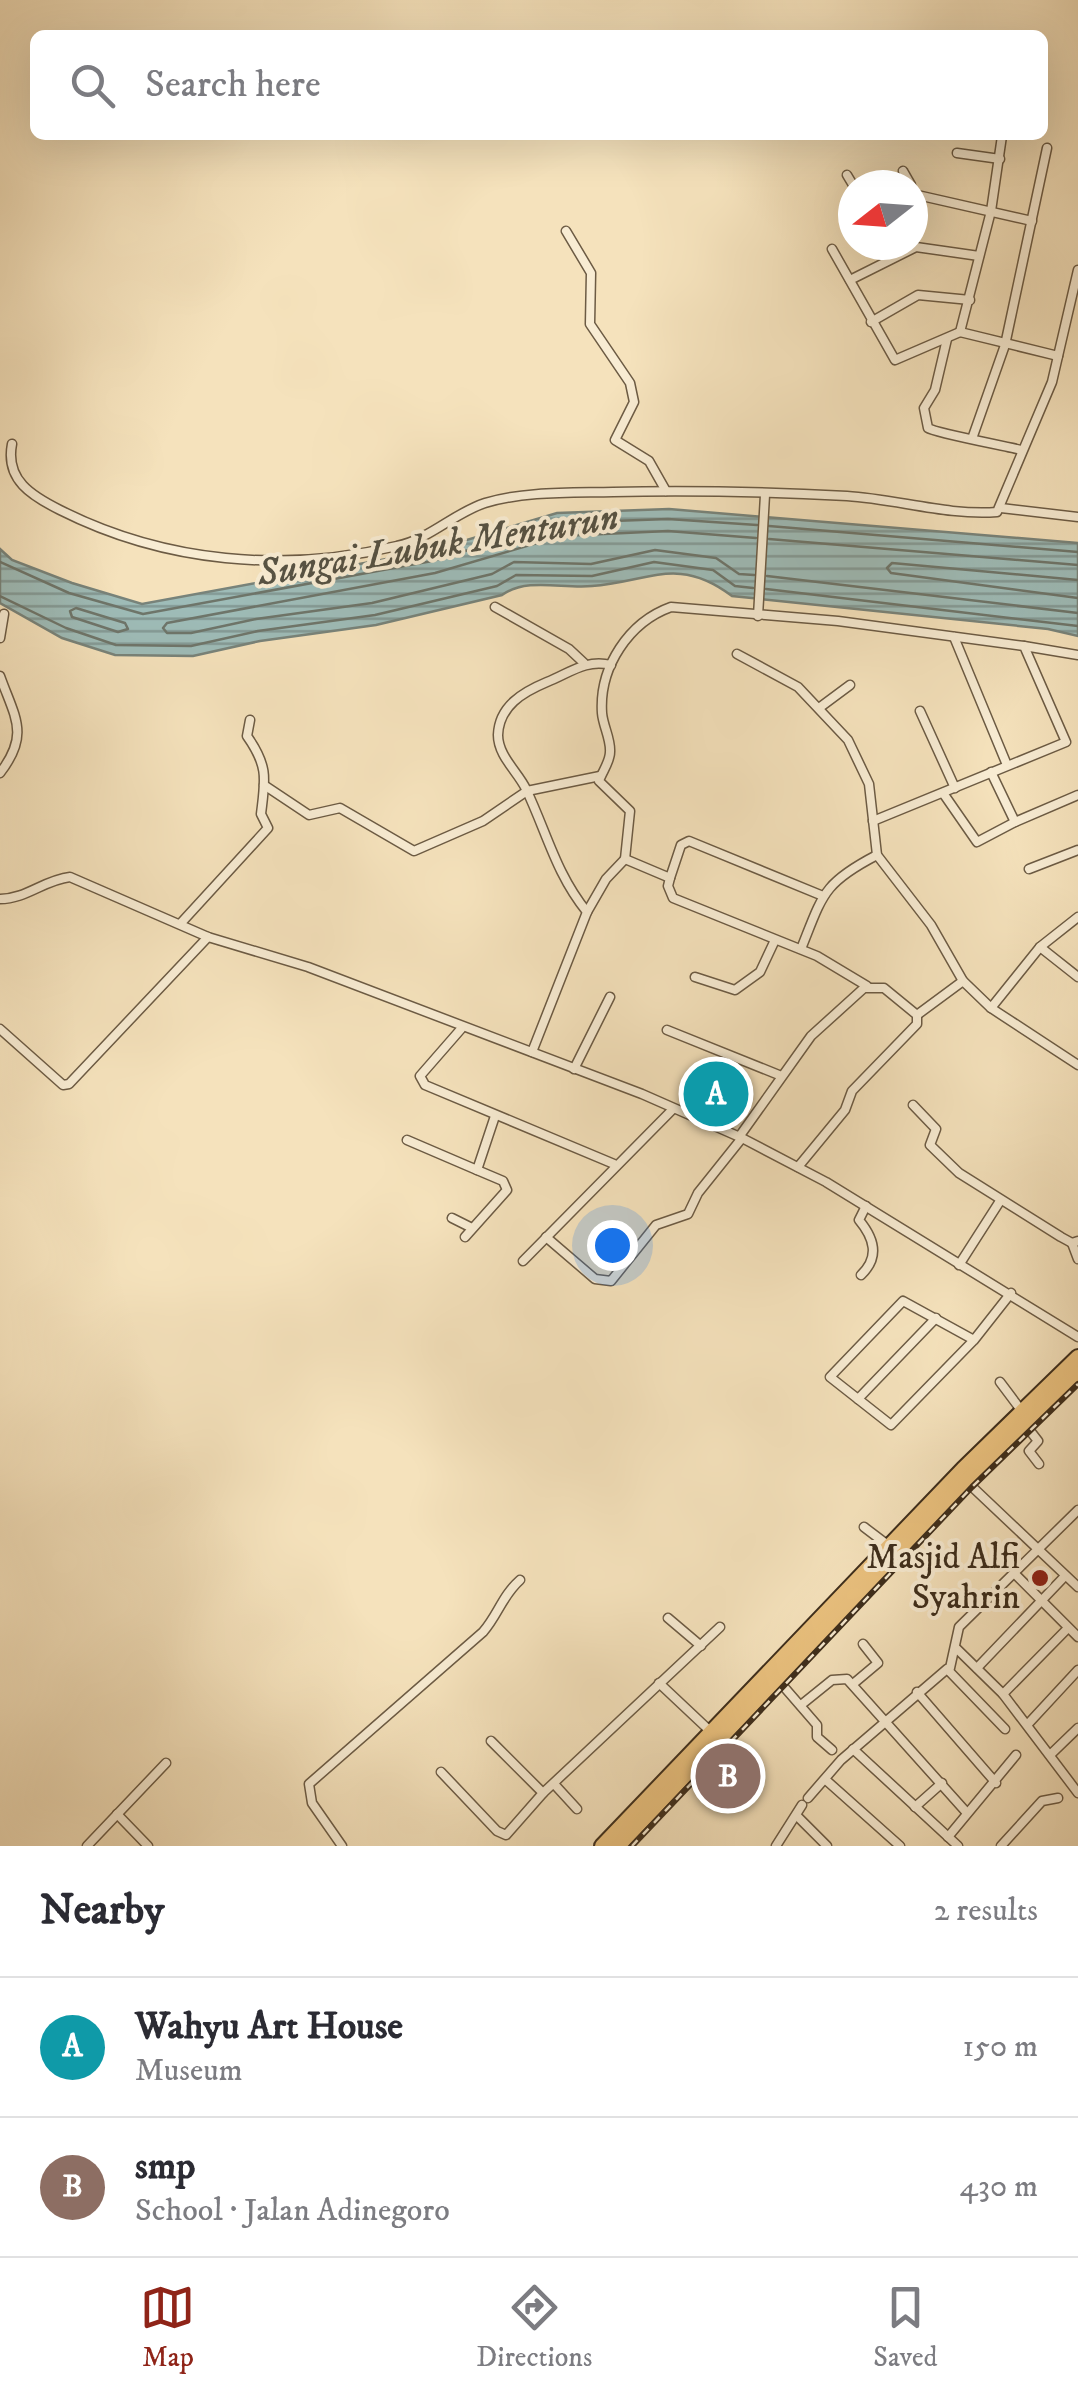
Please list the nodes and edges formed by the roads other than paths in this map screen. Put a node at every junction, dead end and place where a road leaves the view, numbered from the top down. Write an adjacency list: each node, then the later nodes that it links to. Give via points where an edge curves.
1 (1002, 140): 4 (street)
2 (1047, 148): 7 (street)
3 (957, 153): 4 (street)
4 (1000, 159): 6 (street)
5 (928, 194): 6 (street)
6 (991, 211): 7 (street); 11 (street)
7 (1032, 221): 19 (street)
8 (566, 231): 24 (street, via 591,273 590,324 630,383 634,402 615,440 649,461)
9 (832, 248): 14 (street)
10 (928, 249): 11 (street)
11 (979, 256): 15 (street)
12 (888, 260): 14 (street)
13 (1078, 270): 20 (street)
14 (850, 280): 16 (street)
15 (970, 300): 16 (street, via 918,295); 17 (street)
16 (871, 322): 18 (street, via 898,361)
17 (960, 332): 18 (street); 19 (street)
18 (948, 338): 21 (street, via 923,418 936,434)
19 (1005, 345): 20 (street); 21 (street)
20 (1058, 356): 23 (street)
21 (973, 436): 23 (street)
22 (12, 444): 24 (street, via 21,487 88,524 168,549 271,564 398,546 486,503)
23 (1022, 450): 26 (street)
24 (666, 491): 25 (street)
25 (765, 499): 26 (street, via 848,496); 29 (street)
26 (1001, 508): 27 (street)
27 (1078, 517)
28 (496, 607): 36 (street)
29 (758, 612): 31 (street); 37 (street, via 671,607 649,614)
30 (4, 614): 32 (street)
31 (954, 637): 33 (street); 45 (street)
32 (0, 638)
33 (1024, 646): 35 (street); 44 (street)
34 (737, 654): 40 (street, via 798,687)
35 (1078, 655)
36 (584, 664): 37 (street); 51 (street, via 527,690 503,716 500,746)
37 (611, 665): 48 (street, via 602,703 610,752)
38 (0, 676): 47 (street, via 20,734)
39 (850, 685): 40 (street)
40 (819, 708): 54 (street, via 860,761)
41 (920, 712): 50 (street)
42 (250, 720): 49 (street, via 248,739 262,757)
43 (1078, 737): 44 (street)
44 (1066, 742): 45 (street)
45 (1006, 766): 46 (street)
46 (991, 772): 50 (street); 55 (street)
47 (0, 773)
48 (600, 776): 51 (street); 58 (street, via 600,786 631,813)
49 (264, 785): 51 (street, via 308,814 345,810 414,852 483,821); 65 (street, via 268,828)
50 (955, 788): 52 (street)
51 (527, 791): 63 (street, via 558,872)
52 (943, 793): 54 (street); 55 (street, via 977,842)
53 (1078, 794): 55 (street)
54 (873, 820): 57 (street)
55 (1015, 822)
56 (1078, 850): 59 (street)
57 (877, 855): 61 (street, via 840,874); 72 (street, via 931,925)
58 (626, 859): 60 (street); 63 (street)
59 (1029, 870)
60 (670, 878): 61 (street, via 681,845 689,841); 67 (street, via 674,898)
61 (822, 896): 69 (street)
62 (0, 899): 65 (street, via 70,877)
63 (587, 912): 80 (street)
64 (1078, 918): 68 (street)
65 (181, 923): 66 (street)
66 (208, 938): 77 (street, via 69,1084); 78 (street, via 308,967)
67 (774, 940): 69 (street); 70 (street, via 760,972 735,990)
68 (1040, 947): 71 (street); 75 (street)
69 (801, 949): 73 (street)
70 (695, 977)
71 (1078, 978)
72 (963, 981): 75 (street); 76 (street)
73 (868, 986): 76 (street, via 890,992); 83 (street, via 829,1018)
74 (610, 998): 82 (street)
75 (991, 1008): 81 (street)
76 (917, 1016): 90 (street, via 916,1026 852,1091 840,1117)
77 (0, 1029)
78 (461, 1029): 80 (street); 86 (street, via 421,1081)
79 (666, 1030): 83 (street)
80 (532, 1052): 82 (street)
81 (1078, 1066)
82 (574, 1069): 85 (street)
83 (779, 1076): 87 (street)
84 (913, 1105): 92 (street, via 936,1129 930,1145 935,1153)
85 (673, 1108): 87 (street); 89 (street)
86 (495, 1116): 89 (street); 91 (street)
87 (741, 1137): 90 (street); 96 (street, via 688,1214 656,1225 611,1281 595,1279)
88 (407, 1140): 91 (street)
89 (614, 1164): 96 (street)
90 (798, 1167): 93 (street)
91 (477, 1170): 95 (street, via 508,1186)
92 (1000, 1200): 98 (street); 101 (street)
93 (866, 1206): 101 (street); 102 (street, via 859,1220 874,1257)
94 (452, 1218): 95 (street)
95 (472, 1228): 97 (street)
96 (546, 1237): 100 (street)
97 (465, 1238)
98 (1075, 1242): 99 (street)
99 (1078, 1259)
100 (523, 1261)
101 (960, 1264): 103 (street)
102 (862, 1274)
103 (1011, 1293): 105 (street); 106 (street)
104 (936, 1318): 106 (street); 110 (street); 110 (street, via 904,1301 830,1375)
105 (1078, 1336)
106 (974, 1340): 110 (street, via 890,1425)
107 (1078, 1358): 111 (highway)
108 (1078, 1373): 111 (highway)
109 (1000, 1382): 111 (street)
110 (858, 1399)
111 (1022, 1416): 112 (street, via 1038,1440 1029,1451); 113 (highway); 118 (highway)
112 (1039, 1464)
113 (966, 1481): 119 (street); 126 (highway)
114 (1078, 1510): 115 (street)
115 (1070, 1520): 117 (street); 119 (street)
116 (864, 1527): 118 (street)
117 (1078, 1527)
118 (889, 1546): 126 (highway)
119 (1037, 1552): 120 (street); 121 (street)
120 (1016, 1575): 124 (street); 133 (street, via 959,1628)
121 (1064, 1576): 123 (street); 124 (street)
122 (520, 1580): 171 (street, via 501,1598 483,1632 309,1784 312,1803)
123 (1078, 1587)
124 (1040, 1603): 128 (street); 135 (street)
125 (668, 1618): 132 (street)
126 (822, 1624): 130 (highway)
127 (720, 1628): 132 (street)
128 (1068, 1628): 129 (street); 141 (street)
129 (1078, 1637)
130 (808, 1640): 137 (highway); 147 (highway)
131 (863, 1644): 139 (street, via 878,1663)
132 (701, 1646): 138 (street)
133 (957, 1649): 134 (street); 135 (street)
134 (950, 1668): 140 (street); 145 (street)
135 (977, 1668): 141 (street)
136 (1078, 1670): 144 (street)
137 (778, 1680): 142 (street); 173 (highway)
138 (659, 1683): 147 (street); 158 (street)
139 (853, 1684): 142 (street, via 832,1680); 143 (street)
140 (917, 1692): 143 (street); 157 (street)
141 (1003, 1694): 144 (street)
142 (801, 1705): 150 (street)
143 (886, 1720): 149 (street); 156 (street)
144 (1028, 1724): 152 (street)
145 (1005, 1728)
146 (1078, 1728): 152 (street)
147 (710, 1731): 172 (highway)
148 (490, 1741): 159 (street)
149 (853, 1749): 155 (street); 162 (street)
150 (832, 1750)
151 (1016, 1755): 157 (street)
152 (1050, 1755): 160 (street)
153 (166, 1762): 165 (street)
154 (441, 1772): 159 (street, via 503,1836)
155 (827, 1780): 166 (street); 176 (street)
156 (942, 1783): 162 (street); 164 (street)
157 (996, 1783): 164 (street)
158 (556, 1785): 159 (street); 163 (street)
159 (543, 1793)
160 (1078, 1793)
161 (1058, 1798): 168 (street, via 1042,1801)
162 (915, 1807): 167 (street)
163 (577, 1808)
164 (968, 1813): 167 (street)
165 (117, 1814): 169 (street); 170 (street)
166 (796, 1816): 174 (street); 175 (street)
167 (948, 1837): 177 (street)
168 (1006, 1844)
169 (87, 1846)
170 (148, 1846)
171 (342, 1846)
172 (602, 1846)
173 (618, 1846)
174 (776, 1846)
175 (827, 1846)
176 (900, 1846)
177 (958, 1846)

